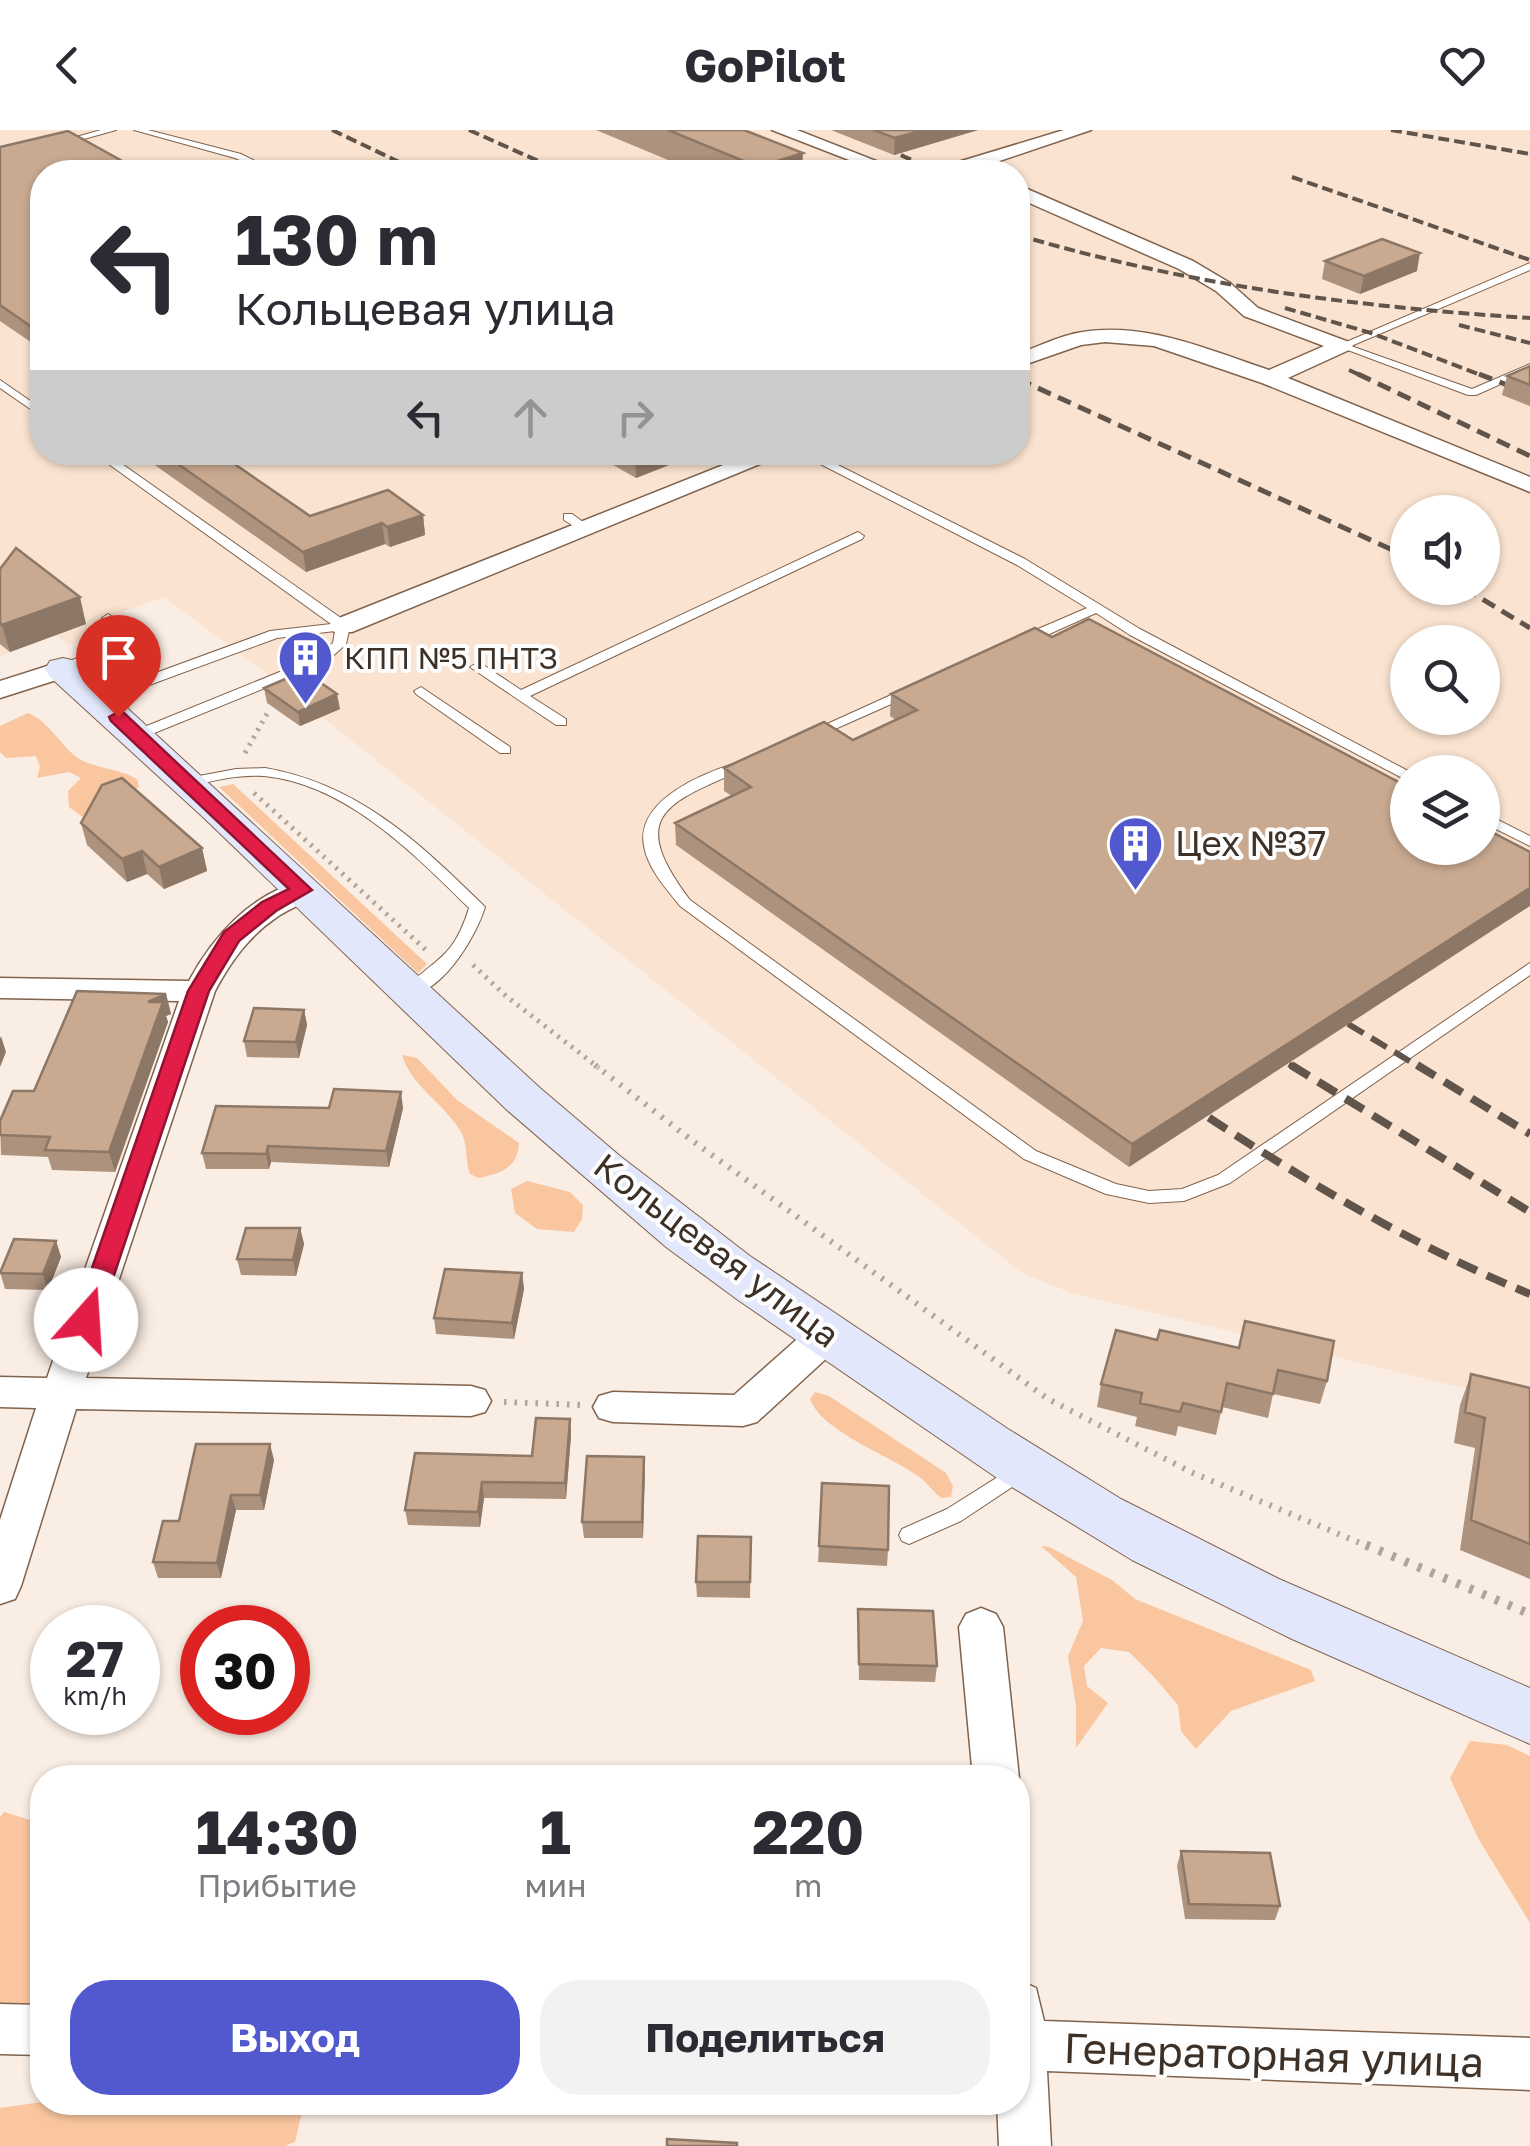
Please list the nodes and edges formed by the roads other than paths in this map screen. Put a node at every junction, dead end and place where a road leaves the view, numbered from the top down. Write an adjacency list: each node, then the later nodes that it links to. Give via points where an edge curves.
1 (112, 130): 5 (lane)
2 (138, 130): 6 (lane)
3 (780, 130): 7 (street)
4 (1082, 130): 8 (street)
5 (38, 148)
6 (246, 160)
7 (862, 160)
8 (998, 160)
9 (1030, 196): 11 (street, via 1186,264 1251,312)
10 (1530, 266): 11 (lane)
11 (1342, 346): 13 (lane, via 1472,394); 14 (street)
12 (1030, 356): 14 (street, via 1078,339 1130,337 1185,347)
13 (1530, 367)
14 (1270, 378): 20 (street)
15 (0, 383): 16 (lane)
16 (30, 405)
17 (115, 465): 24 (lane)
18 (740, 465): 24 (street, via 576,522)
19 (828, 465): 22 (lane, via 1021,562)
20 (1530, 485)
21 (858, 536): 31 (lane)
22 (1095, 608): 25 (lane); 37 (lane)
23 (108, 618): 28 (lane, via 118,646)
24 (344, 626): 28 (lane, via 288,631 198,661); 33 (lane, via 331,653)
25 (1006, 648)
26 (477, 667): 31 (lane)
27 (936, 679): 34 (lane)
28 (80, 684): 29 (street); 33 (street, Кольцевая улица)
29 (0, 690)
30 (421, 691): 35 (lane)
31 (520, 695): 32 (lane)
32 (561, 722)
33 (137, 735): 38 (street, Кольцевая улица)
34 (795, 742)
35 (505, 750)
36 (760, 757): 42 (lane, via 675,796 656,814 648,834 650,856 668,884 705,922 1030,1156 1112,1190 1184,1195 1224,1180)
37 (1390, 766)
38 (211, 778): 41 (street, Кольцевая улица); 45 (lane, via 262,771 319,782 344,795 477,907 470,936 453,958)
39 (1500, 826): 40 (lane)
40 (1530, 842)
41 (302, 890): 44 (street, via 231,937); 45 (street, Кольцевая улица)
42 (1530, 968)
43 (0, 988): 44 (street)
44 (198, 991): 48 (street)
45 (410, 991): 46 (street, Кольцевая улица, via 654,1209)
46 (827, 1335): 50 (street, via 743,1411); 51 (street, Кольцевая улица)
47 (0, 1392): 48 (street)
48 (61, 1393): 49 (street); 53 (street)
49 (471, 1401)
50 (613, 1407)
51 (1024, 1468): 52 (lane, via 954,1515); 55 (street, Кольцевая улица, via 1238,1585)
52 (908, 1535)
53 (0, 1586)
54 (981, 1627): 56 (street)
55 (1530, 1718)
56 (995, 1765)
57 (0, 2029): 58 (street)
58 (30, 2030)
59 (1030, 2033): 60 (street, Генераторная улица)
60 (1530, 2064)
61 (1023, 2115): 62 (street)
62 (1025, 2146)

